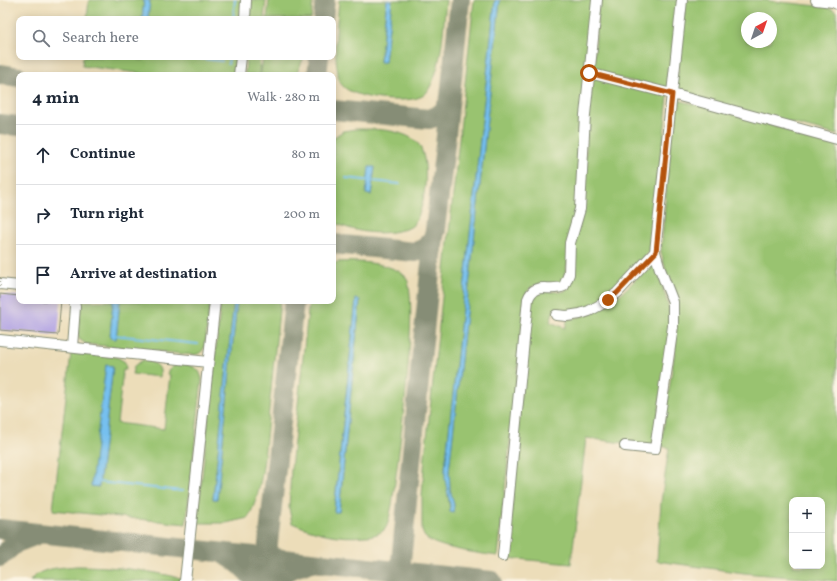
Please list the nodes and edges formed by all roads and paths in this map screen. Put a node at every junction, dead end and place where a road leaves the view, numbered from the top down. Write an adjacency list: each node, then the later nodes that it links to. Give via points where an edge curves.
1 (246, 0): 6 (lane)
2 (597, 0): 9 (lane)
3 (682, 0): 10 (lane)
4 (816, 0): 5 (lane)
5 (837, 4)
6 (244, 16)
7 (241, 60): 8 (lane)
8 (239, 72)
9 (589, 73): 10 (lane); 23 (lane, via 580,209 570,243 570,274 564,286 556,289 536,288 528,299)
10 (672, 94): 11 (lane); 12 (lane)
11 (837, 138)
12 (656, 252): 18 (lane, via 617,293 602,304 580,314); 22 (lane, via 673,302 673,326 655,449)
13 (1, 274): 14 (path, bridge)
14 (0, 285): 15 (lane)
15 (16, 286)
16 (74, 304): 20 (lane)
17 (215, 304): 21 (lane)
18 (556, 315)
19 (0, 340): 20 (lane)
20 (72, 347): 21 (lane)
21 (208, 362): 24 (lane)
22 (625, 446)
23 (503, 556)
24 (185, 581)

